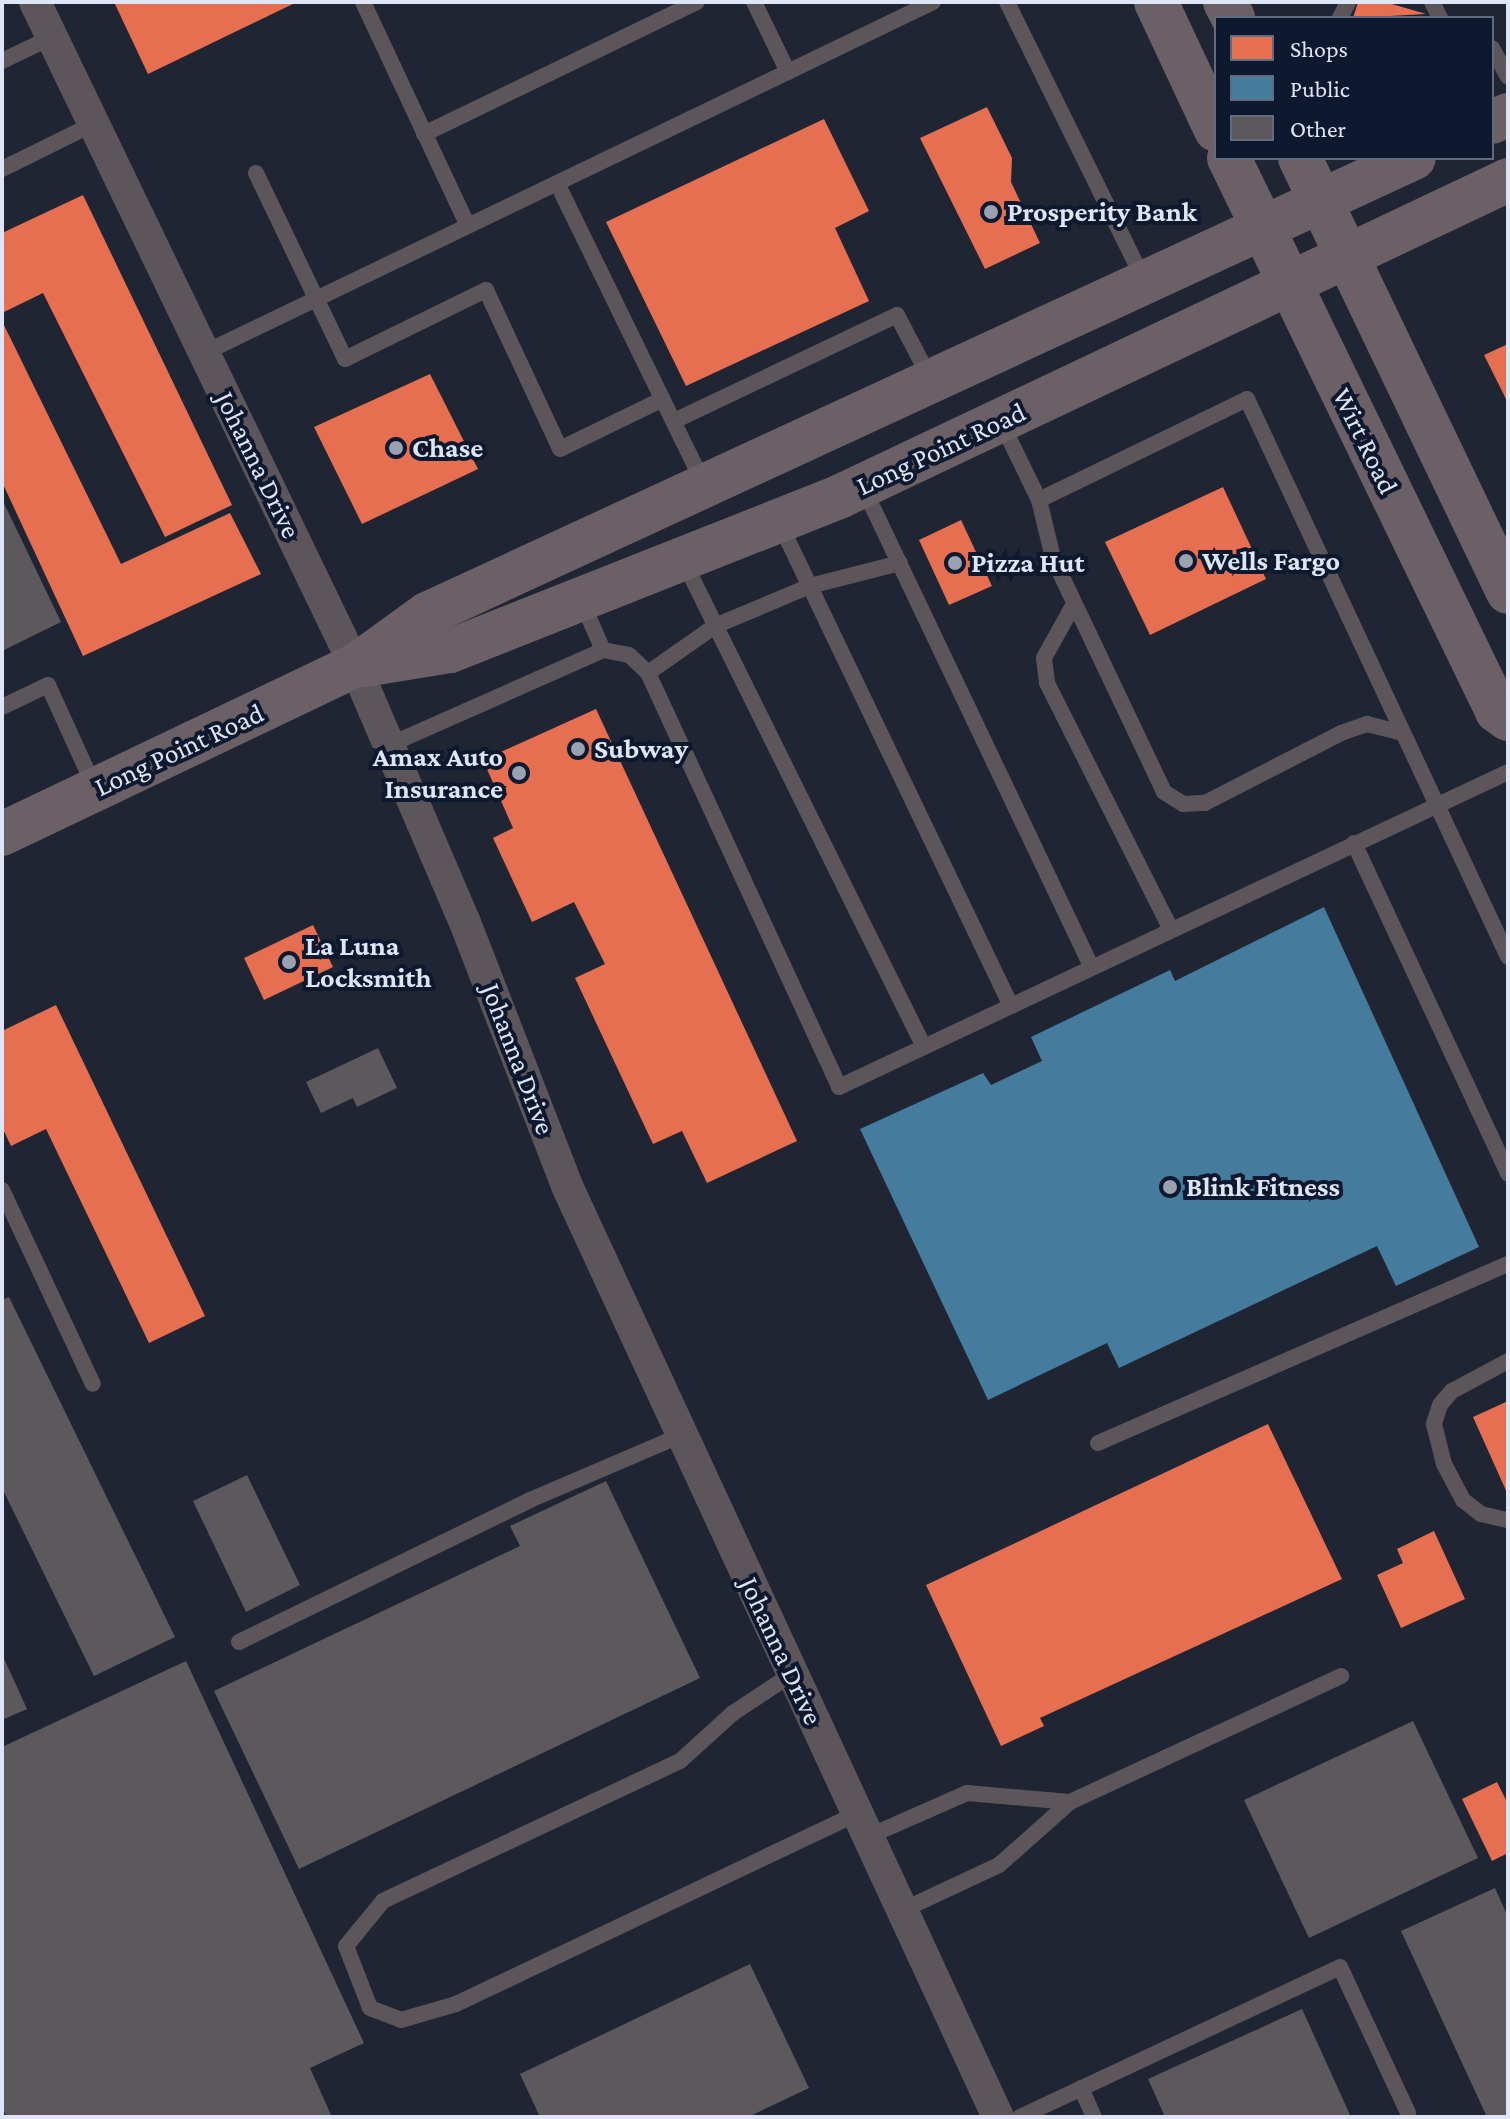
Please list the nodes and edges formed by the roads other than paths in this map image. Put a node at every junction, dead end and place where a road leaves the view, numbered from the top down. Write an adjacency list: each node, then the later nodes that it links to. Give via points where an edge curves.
1 (35, 2): 8 (street, Johanna Drive)
2 (363, 2): 15 (lane)
3 (697, 2): 15 (lane)
4 (754, 2): 11 (lane)
5 (933, 2): 11 (lane)
6 (1007, 2): 27 (lane)
7 (1156, 2): 14 (main road)
8 (52, 37): 10 (lane); 13 (street, Johanna Drive)
9 (1494, 52): 12 (lane)
10 (2, 61)
11 (788, 72): 22 (lane)
12 (1508, 77)
13 (93, 124): 19 (lane); 30 (street, Johanna Drive)
14 (1214, 126)
15 (424, 134): 24 (lane)
16 (1230, 160): 25 (main road, Wirt Road)
17 (1301, 160): 23 (main road)
18 (1410, 160): 23 (main road, Long Point Road)
19 (2, 169)
20 (256, 173): 29 (lane)
21 (1508, 180): 26 (main road, Long Point Road)
22 (557, 183): 24 (lane); 32 (lane)
23 (1320, 201): 25 (main road, Long Point Road); 26 (main road)
24 (468, 226): 29 (lane)
25 (1263, 229): 27 (main road, Long Point Road); 28 (main road, Wirt Road)
26 (1347, 256): 28 (main road, Long Point Road); 42 (main road)
27 (1145, 283): 31 (main road, Long Point Road)
28 (1290, 284): 34 (main road, Long Point Road); 51 (main road, Wirt Road, via 1497,711)
29 (316, 300): 30 (lane); 32 (lane, via 345,359 486,290 560,449)
30 (204, 353): 47 (street, Johanna Drive)
31 (932, 382): 33 (lane, via 897,315); 35 (main road, Long Point Road)
32 (663, 399): 33 (lane)
33 (674, 421): 35 (lane)
34 (1001, 421): 36 (main road, Long Point Road); 37 (lane)
35 (705, 486): 47 (main road, Long Point Road, via 427,614)
36 (863, 486): 38 (main road, Long Point Road); 40 (lane)
37 (1039, 500): 44 (lane, via 1053,558); 52 (lane, via 1247,399)
38 (779, 522): 39 (main road, Long Point Road); 41 (lane)
39 (684, 562): 43 (main road, Long Point Road); 45 (lane)
40 (900, 563): 41 (lane); 61 (lane)
41 (810, 586): 45 (lane); 62 (lane)
42 (1508, 592)
43 (581, 601): 46 (lane); 47 (main road, Long Point Road, via 450,651)
44 (1074, 604): 52 (lane, via 1157,784 1183,804 1205,803 1234,791 1367,724); 59 (lane, via 1044,658 1047,683)
45 (715, 626): 48 (lane); 63 (lane)
46 (603, 650): 48 (lane, via 629,655); 53 (lane)
47 (355, 666): 53 (street, Johanna Drive); 55 (main road, Long Point Road)
48 (648, 673): 63 (lane, via 839,1087)
49 (2, 686): 50 (lane)
50 (6, 705): 55 (lane, via 48,685)
51 (1508, 719)
52 (1403, 733): 56 (lane)
53 (389, 745): 69 (street, Johanna Drive, via 464,920 567,1186)
54 (1508, 772): 56 (lane)
55 (96, 790): 57 (main road, Long Point Road)
56 (1436, 804): 58 (lane); 60 (lane)
57 (4, 828)
58 (1354, 843): 59 (lane); 64 (lane)
59 (1171, 930): 61 (lane)
60 (1508, 957)
61 (1092, 968): 62 (lane)
62 (1011, 1006): 63 (lane)
63 (924, 1047)
64 (1508, 1174)
65 (2, 1190): 68 (lane)
66 (1508, 1264): 70 (lane)
67 (1508, 1361): 71 (lane, via 1452,1391 1434,1424 1444,1464 1463,1500 1481,1514)
68 (93, 1384)
69 (682, 1435): 72 (lane, via 530,1500); 73 (street, Johanna Drive)
70 (1098, 1443)
71 (1508, 1520)
72 (239, 1642)
73 (792, 1674): 76 (street, Johanna Drive); 76 (lane, via 733,1713 680,1761 383,1901 346,1946 370,2008 401,2020 456,2004)
74 (1341, 1676): 75 (lane)
75 (1070, 1802): 76 (lane, via 967,1793); 77 (lane, via 999,1865)
76 (862, 1826): 77 (street, Johanna Drive)
77 (901, 1911): 80 (street, Johanna Drive)
78 (1081, 2088): 79 (lane, via 1340,1967); 81 (lane); 82 (lane)
79 (1408, 2113)
80 (998, 2117)
81 (1020, 2117)
82 (1094, 2117)

